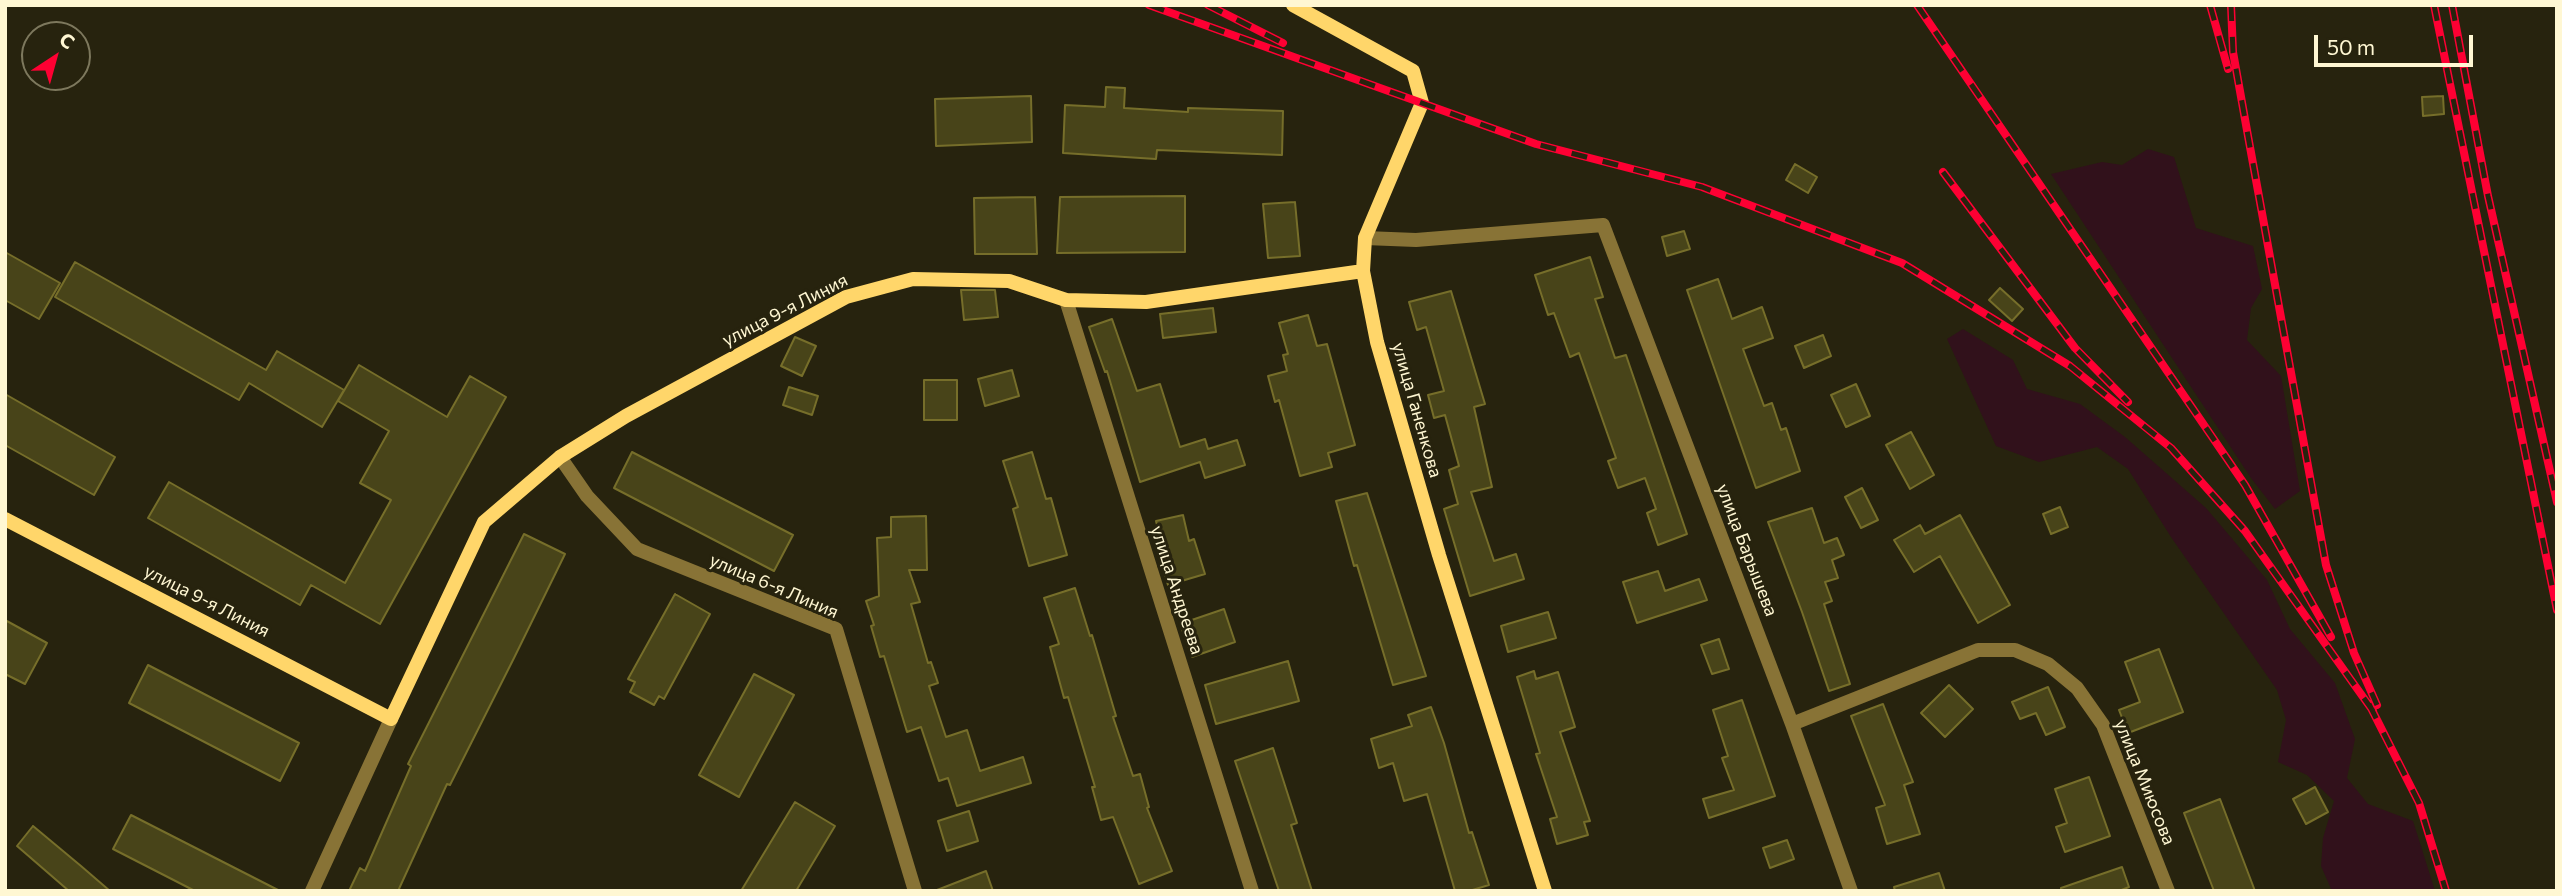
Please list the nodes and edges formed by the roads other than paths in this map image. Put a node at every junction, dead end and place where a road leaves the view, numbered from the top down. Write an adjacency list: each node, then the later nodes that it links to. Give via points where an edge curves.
1 (1293, 5): 2 (street, улица Ганенкова, via 1413,71 1422,103)
2 (1365, 238): 3 (street, улица Ганенкова); 8 (street, улица Барышева, via 1416,240 1604,225)
3 (1363, 271): 4 (street, улица 9-я Линия, via 1146,302); 12 (street, улица Ганенкова, via 1377,342 1438,555)
4 (1066, 300): 5 (street, улица 9-я Линия, via 1009,281 913,279 846,297 626,416); 11 (street, улица Андреева)
5 (560, 457): 7 (street, улица 9-я Линия, via 484,522); 10 (street, улица 6-я Линия, via 587,496 636,549 836,629)
6 (5, 519): 7 (street, улица 9-я Линия)
7 (391, 719): 9 (street, улица 9-я Линия)
8 (1792, 724): 13 (street, улица Барышева); 14 (street, улица Миюсова, via 1978,650 2015,650 2048,664 2077,688 2103,725)
9 (313, 891)
10 (915, 891)
11 (1252, 891)
12 (1545, 891)
13 (1851, 891)
14 (2168, 891)

